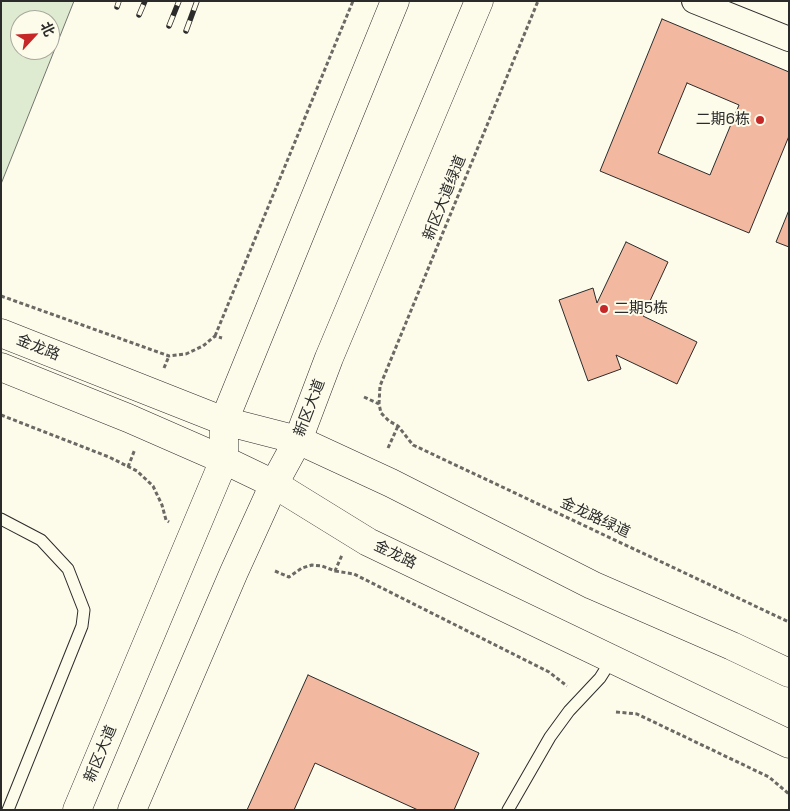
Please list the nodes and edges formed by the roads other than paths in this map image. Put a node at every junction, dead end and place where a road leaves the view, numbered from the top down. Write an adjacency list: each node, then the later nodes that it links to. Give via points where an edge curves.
1 (395, 1): 7 (main road, 新区大道)
2 (479, 1): 8 (main road, 新区大道, via 329,358)
3 (694, 1): 4 (street)
4 (789, 39)
5 (1, 333): 7 (main road, 金龙路)
6 (1, 367): 9 (main road, 金龙路)
7 (224, 421): 8 (main road, 金龙路); 9 (main road, 新区大道)
8 (298, 440): 10 (main road, 新区大道); 13 (main road, 金龙路, via 391,483 592,585)
9 (224, 460): 10 (main road, 金龙路); 16 (main road, 新区大道)
10 (274, 484): 12 (main road, 金龙路, via 368,542); 17 (main road, 新区大道)
11 (1, 519): 15 (lane, via 41,540 68,569 84,610 82,626)
12 (612, 659): 14 (main road, 金龙路); 18 (lane, via 550,738)
13 (789, 673)
14 (789, 744)
15 (8, 810)
16 (78, 810)
17 (132, 810)
18 (508, 810)

